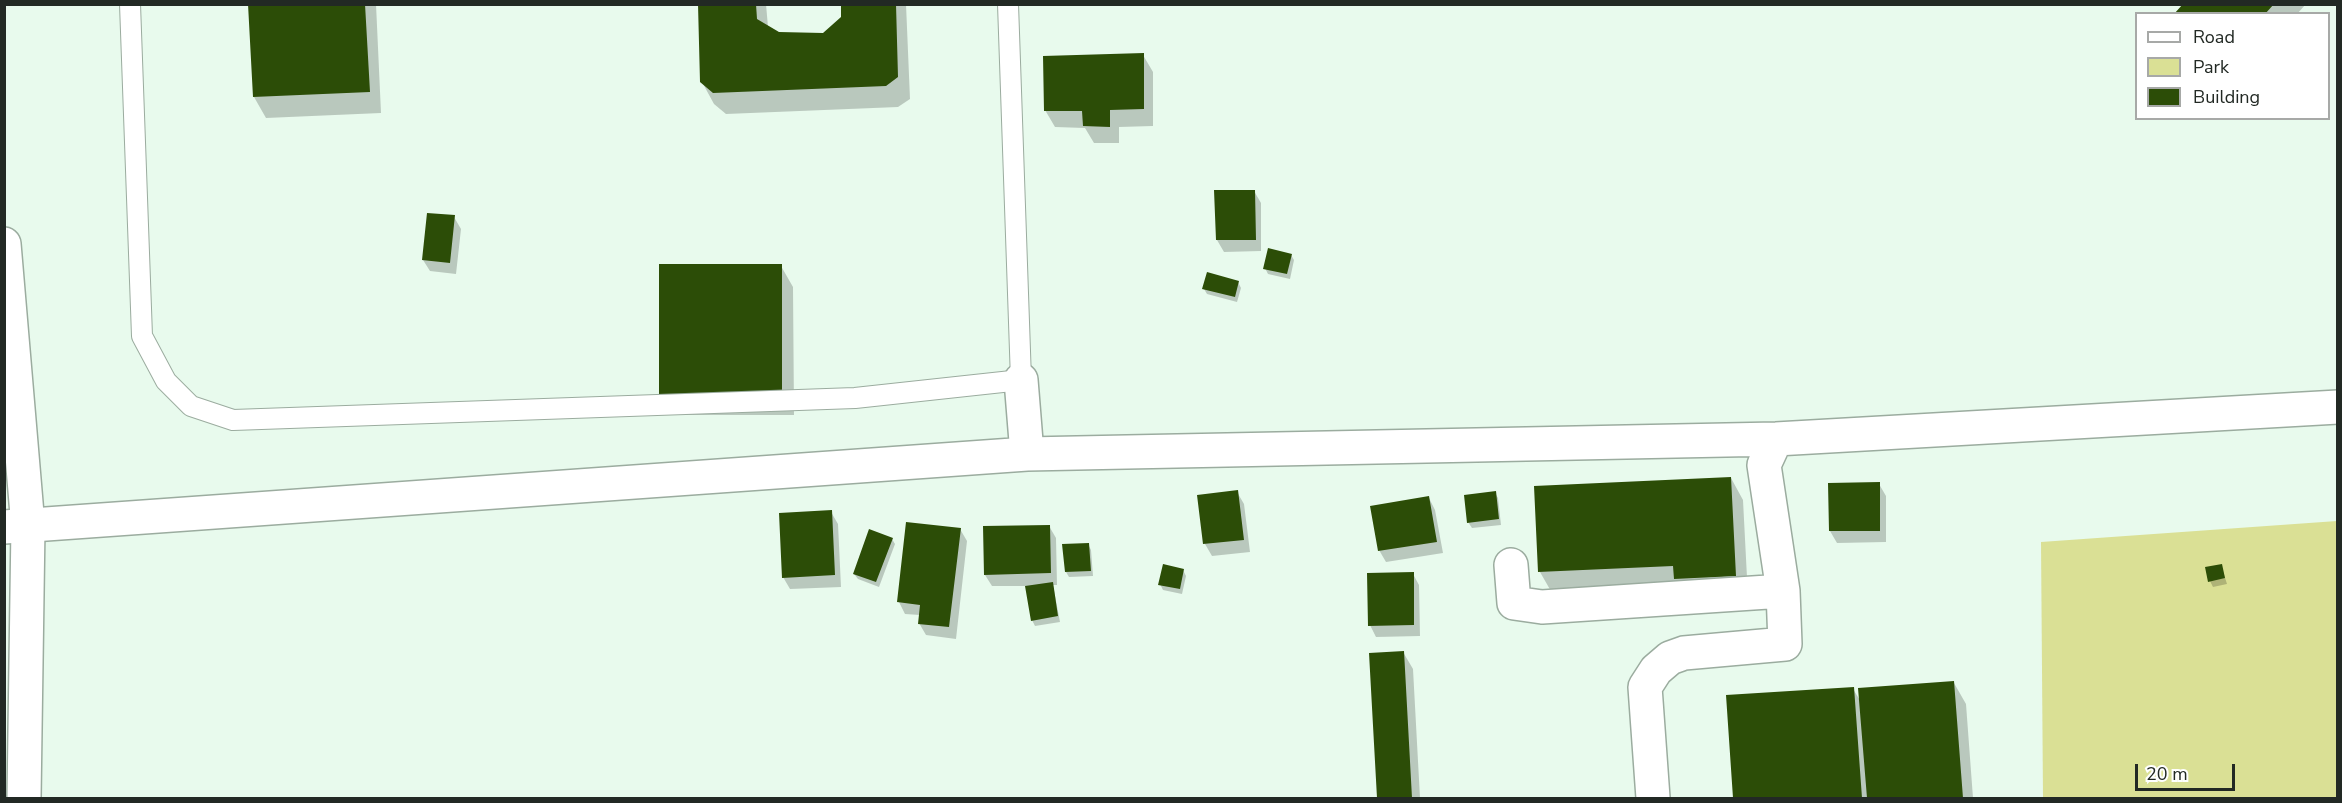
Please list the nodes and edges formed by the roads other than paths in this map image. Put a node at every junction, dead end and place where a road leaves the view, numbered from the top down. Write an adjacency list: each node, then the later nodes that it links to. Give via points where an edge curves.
1 (130, 4): 4 (lane, via 142,336 166,381 191,406 233,420 855,398)
2 (1008, 4): 4 (lane)
3 (4, 244): 8 (street)
4 (1021, 380): 7 (street)
5 (2337, 407): 6 (street)
6 (1776, 439): 7 (street); 10 (street, via 1764,465)
7 (1027, 454): 8 (street)
8 (16, 526): 11 (street)
9 (1511, 565): 10 (street, via 1514,603 1542,607)
10 (1783, 591): 12 (street, via 1785,644 1684,653 1656,670 1645,687)
11 (24, 798)
12 (1653, 798)

